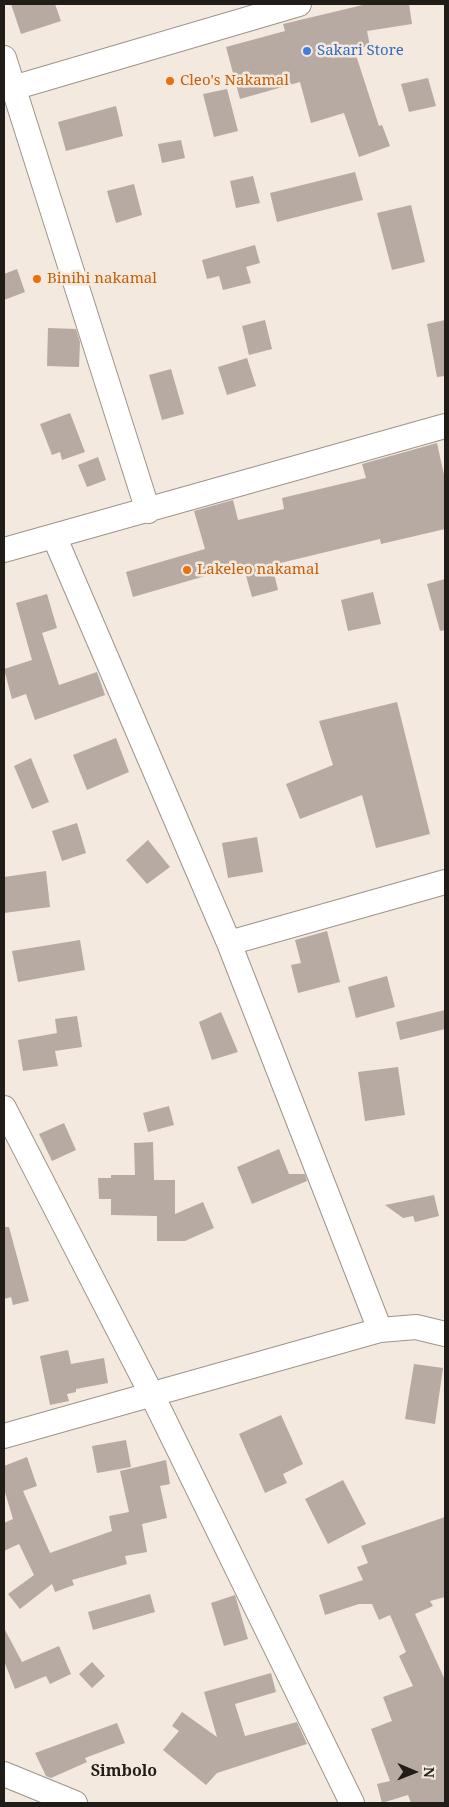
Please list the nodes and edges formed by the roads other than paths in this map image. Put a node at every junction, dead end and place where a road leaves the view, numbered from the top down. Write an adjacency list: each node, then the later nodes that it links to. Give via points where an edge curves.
1 (299, 4): 3 (street)
2 (4, 58): 3 (street)
3 (13, 88): 5 (street)
4 (445, 426): 5 (street)
5 (148, 511): 6 (street)
6 (54, 536): 7 (street); 9 (street)
7 (4, 550)
8 (445, 882): 9 (street)
9 (229, 943): 11 (street)
10 (4, 1108): 13 (street)
11 (380, 1330): 12 (street, via 416,1327); 13 (street)
12 (445, 1334)
13 (152, 1395): 14 (street); 17 (street)
14 (4, 1436)
15 (4, 1774): 16 (street)
16 (75, 1803)
17 (352, 1803)

